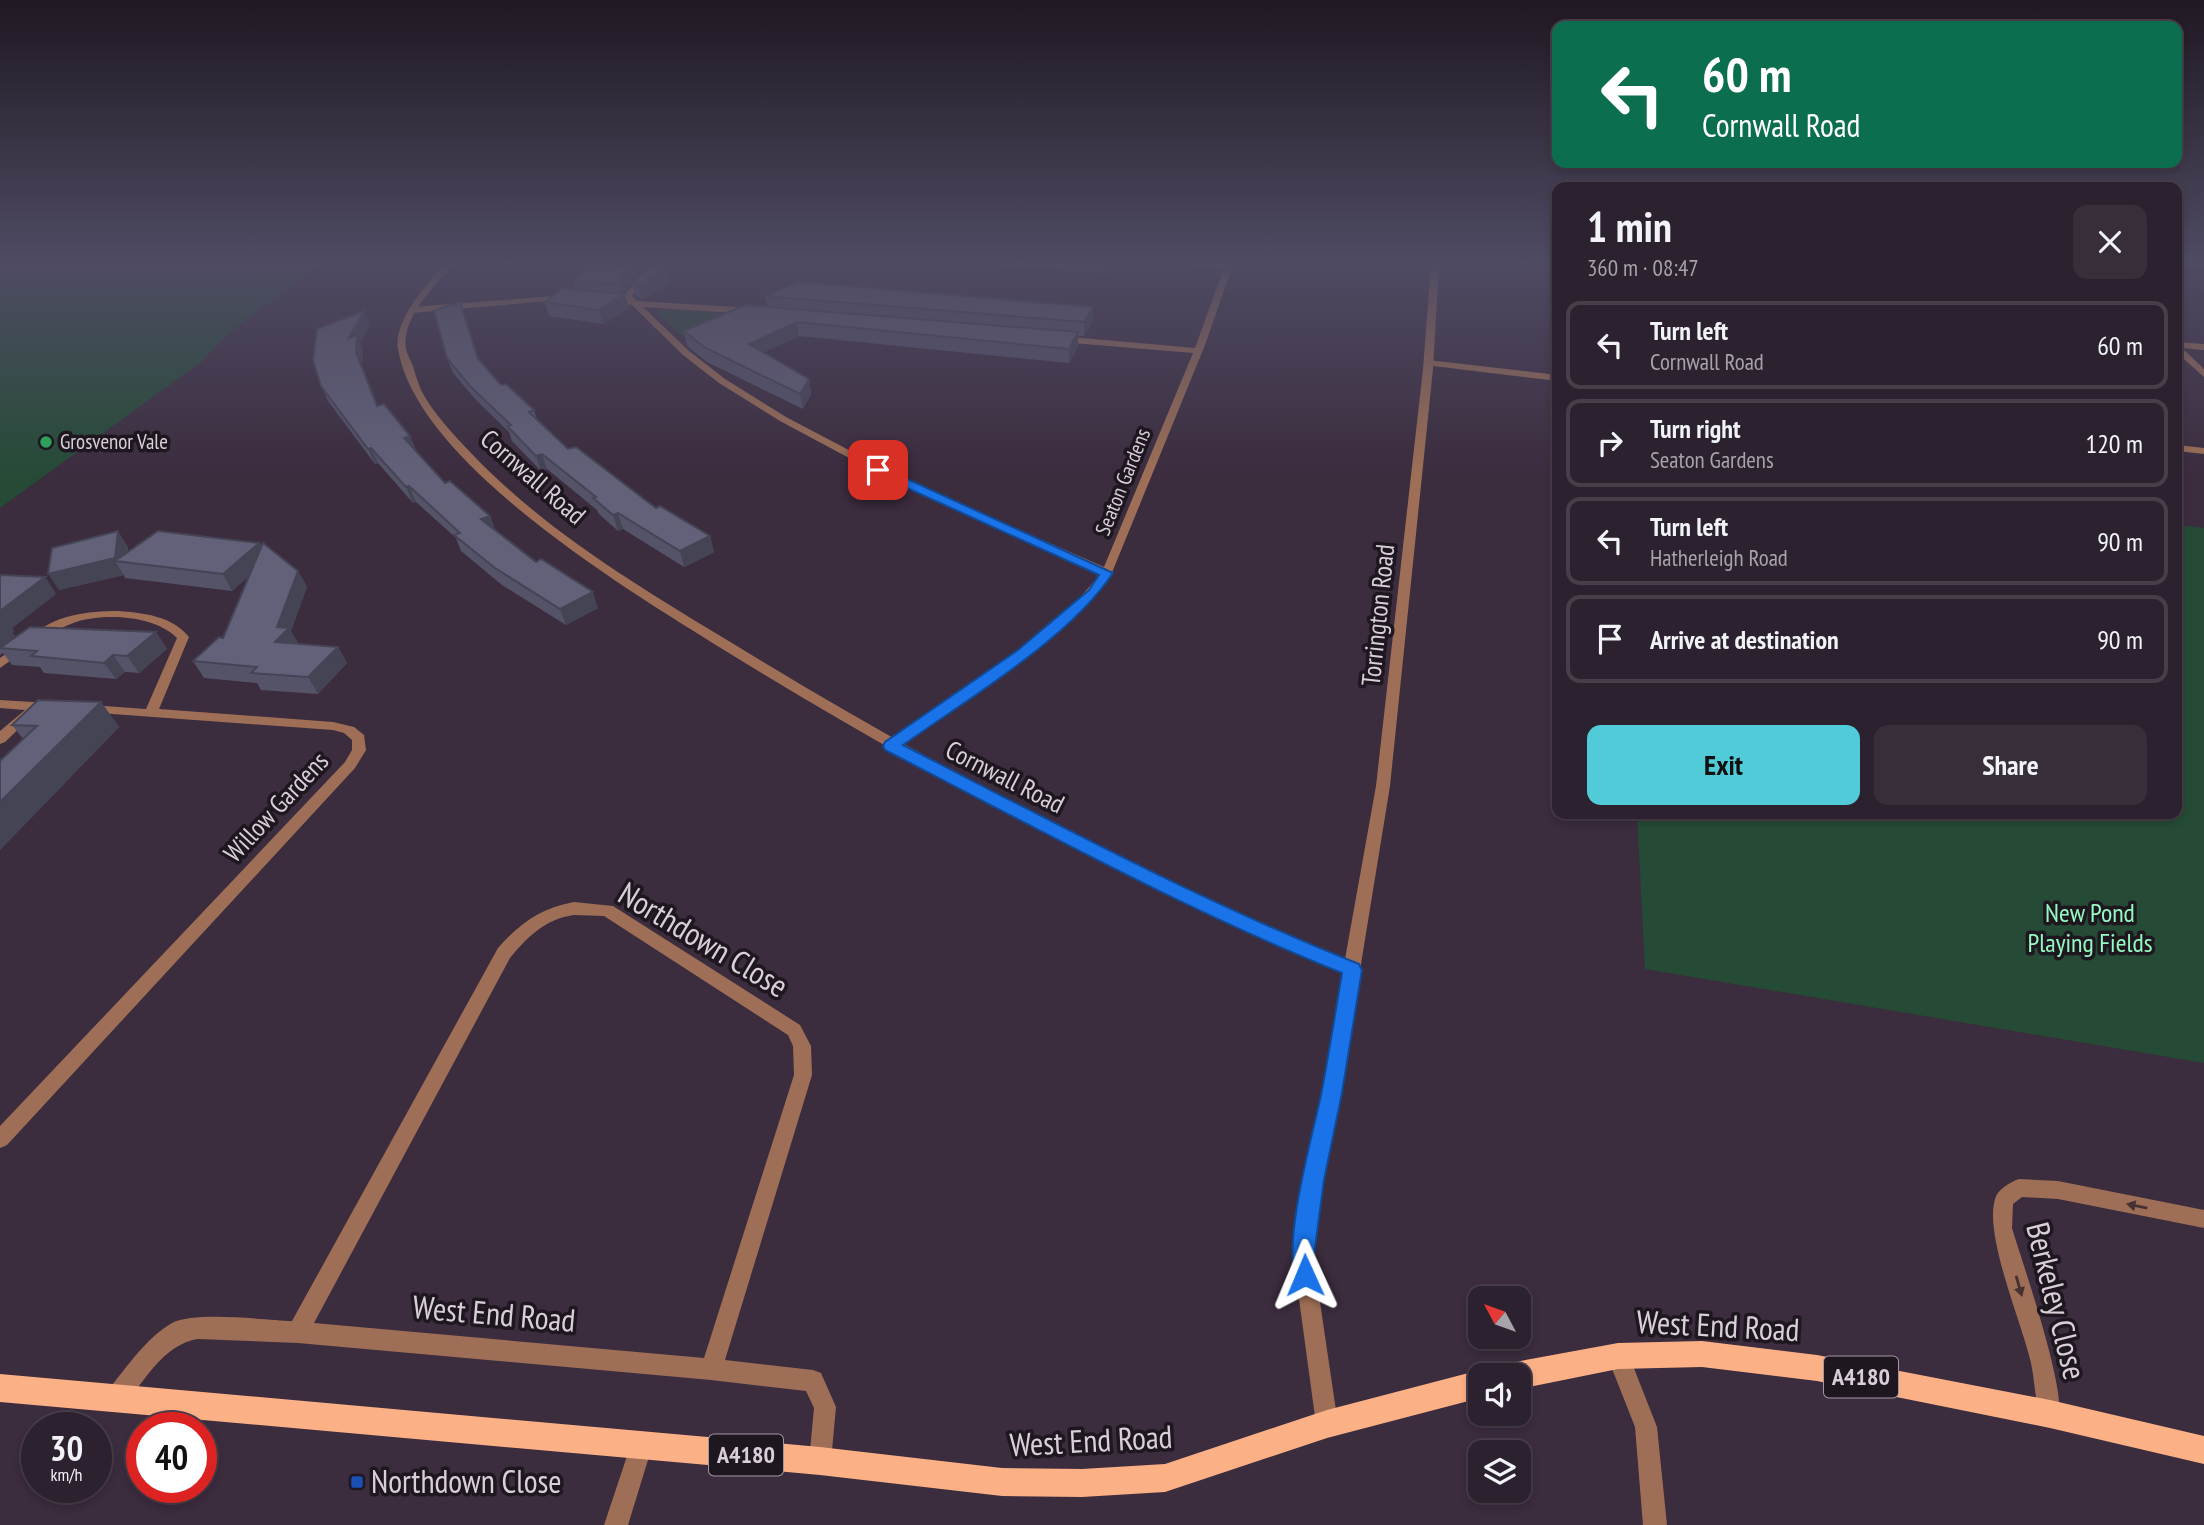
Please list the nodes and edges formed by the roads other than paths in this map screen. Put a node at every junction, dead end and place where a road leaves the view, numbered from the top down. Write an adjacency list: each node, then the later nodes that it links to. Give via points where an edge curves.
1 (404, 335): 21 (street, Cornwall Road, via 401,345 411,384 451,440 513,497 568,543 635,588)
2 (669, 335): 15 (street, via 722,381 783,419 900,481)
3 (1204, 335): 8 (street, Seaton Gardens)
4 (1430, 335): 10 (street, Torrington Road)
5 (1048, 337): 8 (street)
6 (2182, 346): 7 (street)
7 (2204, 347)
8 (1198, 351): 15 (street, Seaton Gardens)
9 (2182, 351): 11 (street)
10 (1428, 363): 12 (street); 22 (street, Torrington Road, via 1383,786)
11 (2204, 374)
12 (1552, 377)
13 (2182, 449): 14 (street)
14 (2204, 451)
15 (1107, 573): 21 (street, Seaton Gardens, via 1093,593 1033,645)
16 (0, 664): 19 (street, via 55,626 79,617 103,614 166,623 183,637)
17 (0, 704): 18 (street, Willow Gardens)
18 (36, 706): 19 (street, Willow Gardens); 20 (street)
19 (151, 712): 23 (street, Willow Gardens, via 332,726 359,738 359,750)
20 (0, 739)
21 (891, 746): 22 (street, Cornwall Road, via 1174,892)
22 (1352, 970): 33 (street, via 1303,1255)
23 (0, 1139)
24 (2204, 1219): 32 (street, Berkeley Close, one-way to 32, via 2058,1190 2019,1188 2004,1200 2002,1228 2042,1364)
25 (298, 1332): 27 (street, West End Road); 27 (street, Northdown Close, via 504,953 523,929 552,913 580,906 607,910 794,1030 802,1046 803,1075); 31 (street, West End Road, via 223,1327 179,1331 158,1347)
26 (1618, 1356): 28 (main road, West End Road / A4180); 32 (main road, West End Road / A4180, via 1702,1354 1816,1367); 38 (street, via 1646,1427)
27 (710, 1369): 36 (street, West End Road, via 813,1381 825,1406)
28 (1531, 1373)
29 (1468, 1387): 33 (main road, West End Road / A4180)
30 (0, 1388): 31 (main road, West End Road / A4180)
31 (116, 1398): 34 (main road, West End Road / A4180)
32 (2050, 1414): 35 (main road, West End Road / A4180)
33 (1327, 1424): 36 (main road, West End Road / A4180, via 1165,1478 1002,1482)
34 (641, 1447): 36 (main road, West End Road / A4180); 37 (street)
35 (2204, 1450)
36 (820, 1461)
37 (616, 1525)
38 (1655, 1525)

